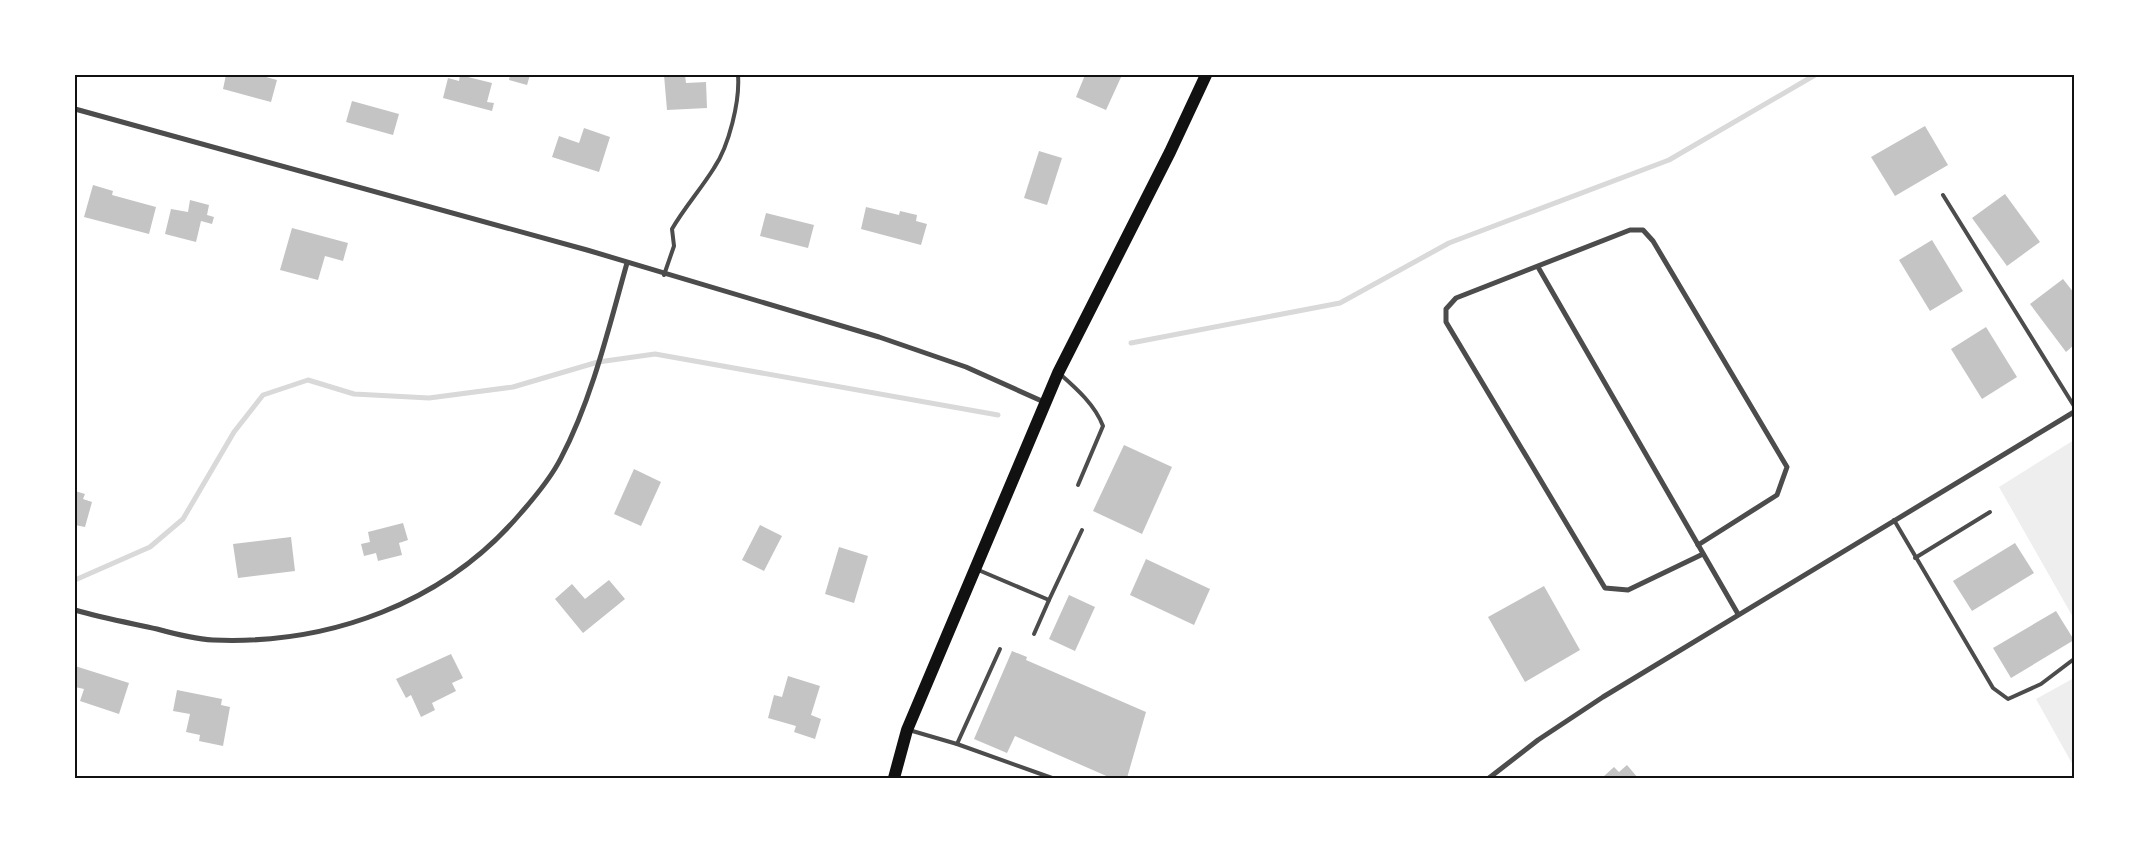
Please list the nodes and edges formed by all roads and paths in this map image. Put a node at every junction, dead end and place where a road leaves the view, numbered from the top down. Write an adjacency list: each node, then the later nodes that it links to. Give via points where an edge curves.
1 (738, 75): 7 (lane, via 739,91 726,143 716,167 672,229 674,246)
2 (1206, 75): 8 (main road)
3 (75, 109): 5 (street)
4 (1942, 195): 10 (lane)
5 (627, 263): 7 (street); 21 (street, via 603,347 561,459 535,497 508,528 456,574 414,600 374,617 310,635 212,640)
6 (1538, 267): 16 (street); 16 (street, via 1630,230 1643,230 1653,241 1787,467 1777,495); 17 (street, via 1456,298 1446,309 1446,322 1605,588 1628,590)
7 (664, 274): 9 (street, via 880,337 966,368)
8 (1058, 373): 9 (main road); 12 (lane, via 1099,414 1103,426)
9 (1045, 403): 19 (main road)
10 (2074, 406)
11 (2074, 412): 14 (street)
12 (1078, 485)
13 (1990, 512): 18 (lane)
14 (1894, 520): 18 (lane); 22 (street)
15 (1082, 530): 20 (lane)
16 (1698, 545): 17 (street)
17 (1703, 554): 22 (street)
18 (1915, 558): 25 (lane, via 1992,688 2008,699 2041,684)
19 (974, 569): 20 (lane); 26 (main road)
20 (1049, 600): 23 (lane)
21 (75, 610)
22 (1738, 614): 30 (street, via 1603,697 1538,740)
23 (1034, 634)
24 (1000, 649): 27 (lane)
25 (2074, 660)
26 (907, 730): 27 (lane); 28 (main road)
27 (957, 744): 29 (lane)
28 (894, 778)
29 (1052, 778)
30 (1489, 778)

